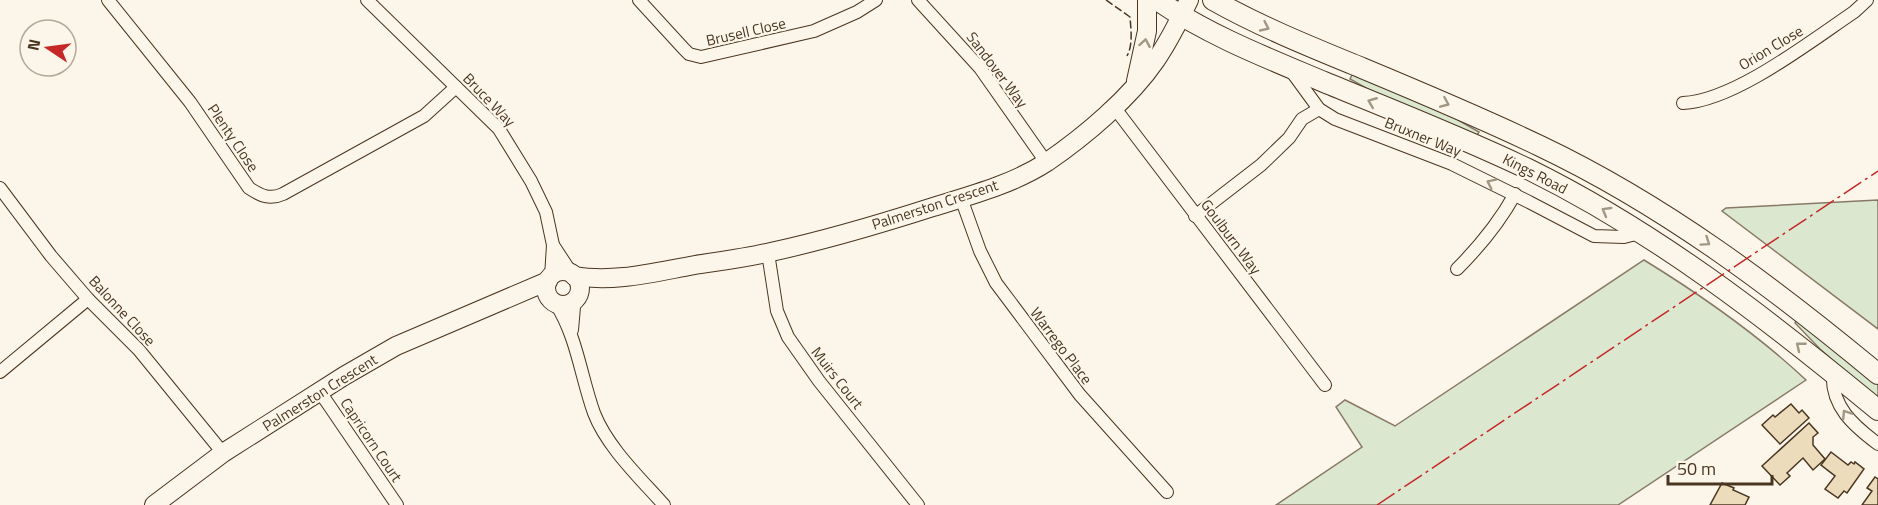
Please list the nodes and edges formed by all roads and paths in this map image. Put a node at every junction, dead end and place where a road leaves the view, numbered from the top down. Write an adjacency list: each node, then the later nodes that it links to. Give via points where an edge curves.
1 (108, 0): 13 (street, Plenty Close, via 190,102 249,188 262,196 276,198 424,116)
2 (367, 0): 13 (street, Bruce Way)
3 (639, 0): 4 (street, Brusell Close, via 689,54 701,57 814,31)
4 (876, 0)
5 (918, 0): 17 (street, Sandover Way, via 980,68)
6 (1147, 0): 12 (street, one-way to 6, via 1147,31)
7 (1157, 0): 10 (main road, Kings Road)
8 (1213, 0): 21 (main road, Kings Road, one-way to 21, via 1296,41 1543,147)
9 (1867, 0): 14 (street, Orion Close, via 1760,74 1712,98)
10 (1185, 8): 11 (main road, Kings Road, via 1210,31); 12 (street, Palmerston Crescent, via 1155,61)
11 (1287, 67): 16 (street, Bruxner Way); 23 (main road, Kings Road, one-way to 11, via 1484,149)
12 (1134, 85): 15 (street, Palmerston Crescent)
13 (456, 87): 24 (street, Bruce Way, via 499,129 531,181 546,212)
14 (1683, 103)
15 (1114, 107): 17 (street, Palmerston Crescent); 22 (street, Goulburn Way)
16 (1319, 109): 19 (street, Bruxner Way, one-way to 16, via 1452,164 1335,120); 22 (street, via 1302,119 1262,165)
17 (1046, 162): 20 (street, Palmerston Crescent)
18 (0, 188): 31 (street, Balonne Close)
19 (1515, 195): 23 (street, Bruxner Way, via 1594,236 1624,237); 26 (street, via 1502,218)
20 (961, 198): 25 (street, Palmerston Crescent); 43 (street, Warrego Place, via 996,283 1080,395)
21 (1657, 211): 23 (main road); 37 (main road, Kings Road, one-way to 37, via 1778,293)
22 (1195, 216): 38 (street, Goulburn Way)
23 (1640, 232): 36 (main road, Kings Road, one-way to 23, via 1746,304)
24 (553, 245): 27 (street, Bruce Way); 29 (street, Bruce Way)
25 (768, 253): 28 (street, Palmerston Crescent); 47 (street, Muirs Court, via 777,311 788,337)
26 (1457, 268)
27 (573, 275): 28 (street, Palmerston Crescent); 29 (street, via 561,272); 30 (street, via 579,285)
28 (622, 278): 30 (street, Palmerston Crescent, via 590,288)
29 (549, 279): 32 (street, via 546,291); 33 (street, Palmerston Crescent)
30 (577, 297): 32 (street, via 567,305); 34 (street)
31 (88, 299): 35 (street); 42 (street, Balonne Close, via 139,350)
32 (554, 302): 33 (street, Palmerston Crescent, via 539,299); 34 (street)
33 (499, 303): 39 (street, Palmerston Crescent, via 396,346)
34 (572, 337): 46 (street, via 595,415 619,455)
35 (0, 372)
36 (1833, 372): 40 (main road, Kings Road); 41 (street, one-way to 36, via 1842,410)
37 (1878, 374)
38 (1324, 385)
39 (320, 392): 42 (street, Palmerston Crescent); 45 (street, Capricorn Court)
40 (1878, 410)
41 (1878, 444)
42 (223, 453): 44 (street, Palmerston Crescent)
43 (1167, 492)
44 (154, 505)
45 (397, 505)
46 (664, 505)
47 (918, 505)

